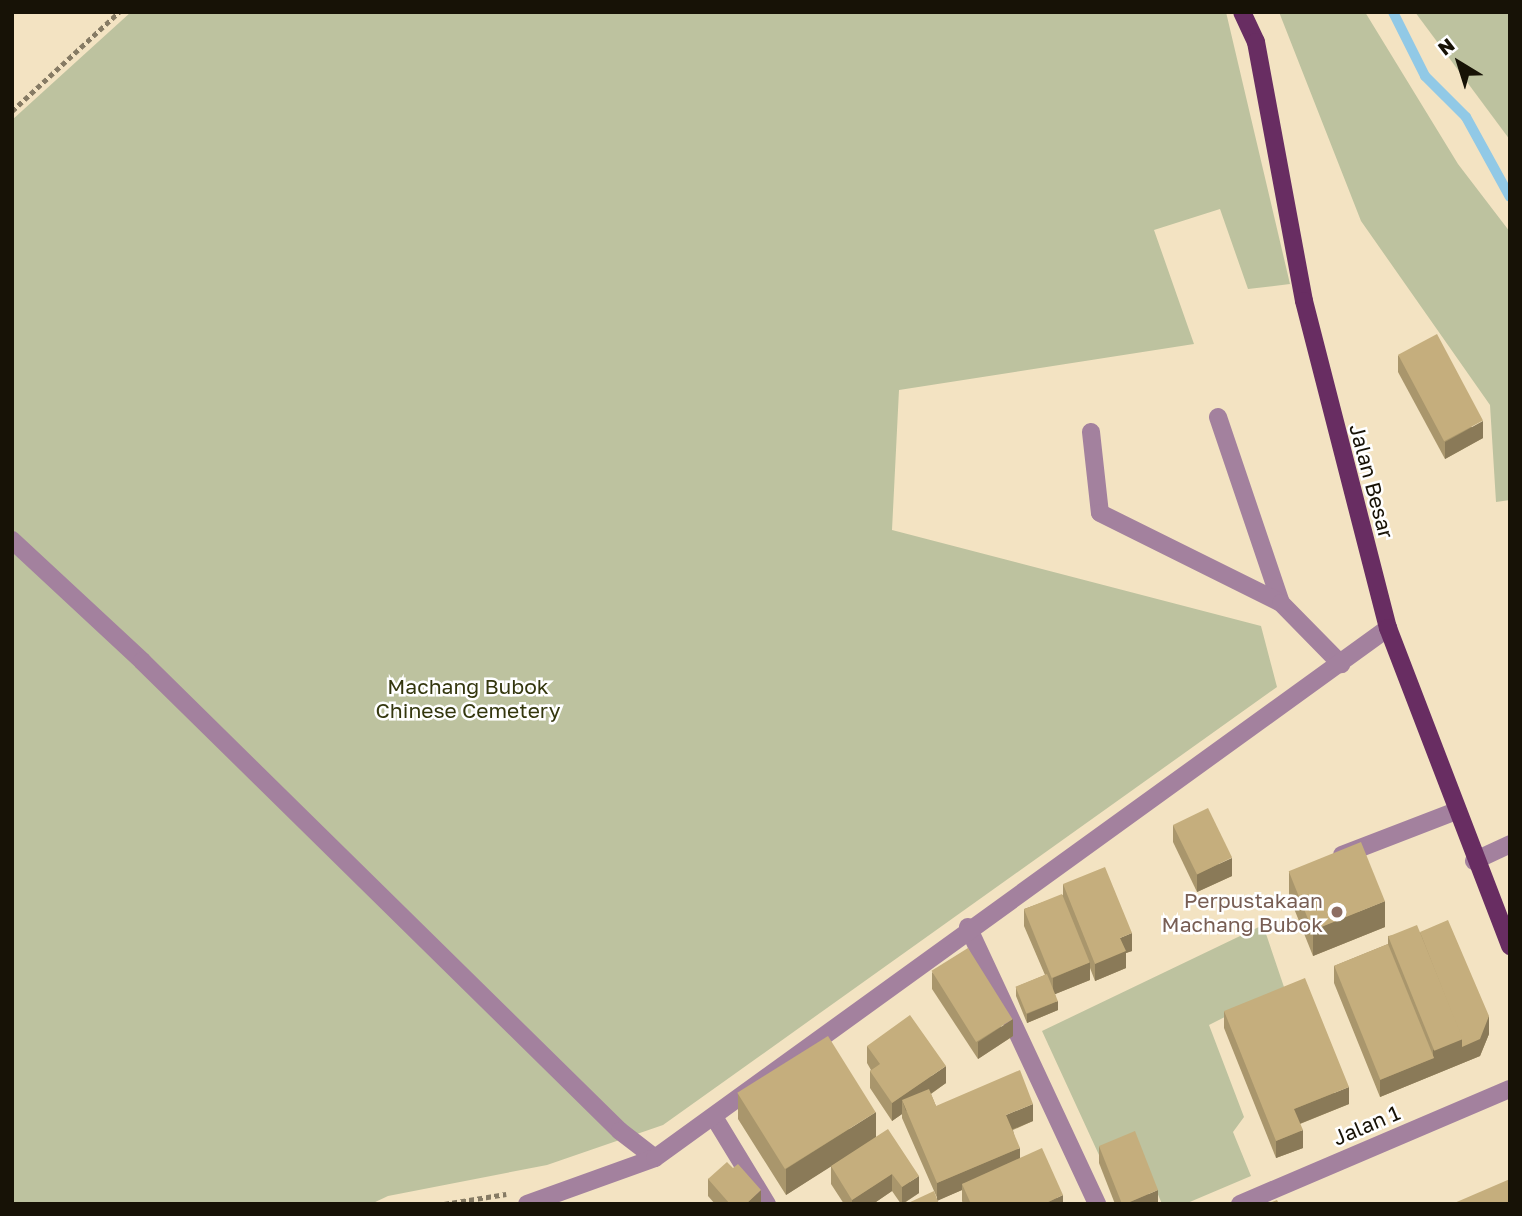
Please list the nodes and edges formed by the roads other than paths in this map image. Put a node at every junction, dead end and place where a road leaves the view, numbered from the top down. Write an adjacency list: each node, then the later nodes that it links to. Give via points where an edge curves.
1 (1242, 12): 6 (main road, Jalan Besar, via 1256,42 1304,302)
2 (1218, 417): 5 (street)
3 (1091, 432): 5 (street, via 1100,513)
4 (12, 540): 16 (street, via 142,661 620,1131)
5 (1281, 603): 7 (street)
6 (1388, 628): 7 (street); 8 (main road, Jalan Besar)
7 (1341, 664): 12 (street)
8 (1456, 811): 10 (main road, Jalan Besar); 11 (street)
9 (1510, 844): 10 (street)
10 (1474, 861): 13 (main road, Jalan Besar)
11 (1324, 862)
12 (968, 927): 15 (street); 19 (street)
13 (1510, 946)
14 (1510, 1089): 20 (street, Jalan 1)
15 (714, 1117): 16 (street); 18 (street)
16 (655, 1158): 17 (street)
17 (527, 1204)
18 (767, 1204)
19 (1097, 1204)
20 (1240, 1204)

